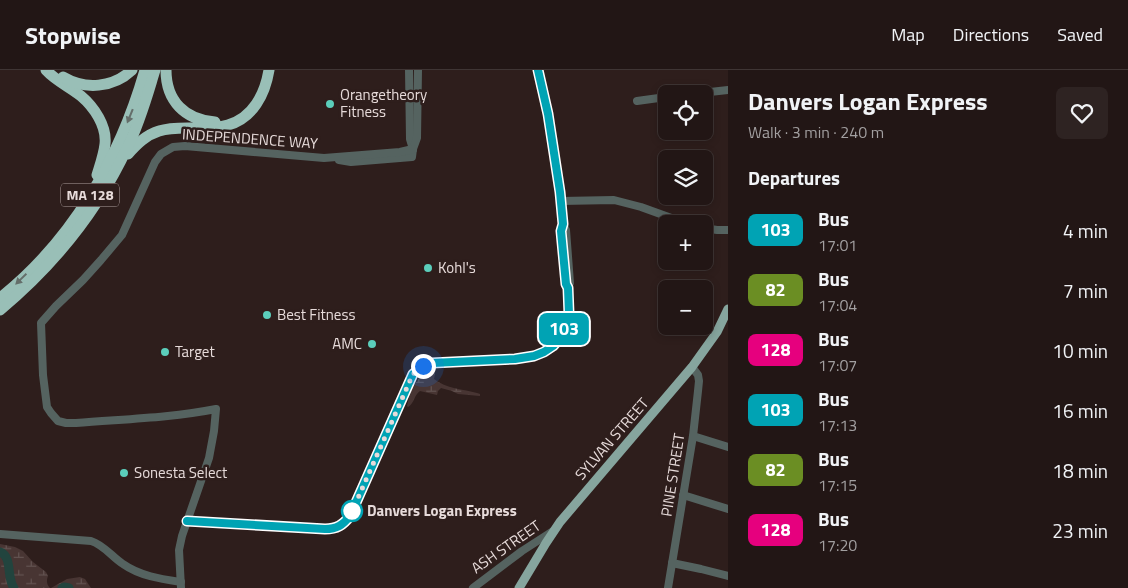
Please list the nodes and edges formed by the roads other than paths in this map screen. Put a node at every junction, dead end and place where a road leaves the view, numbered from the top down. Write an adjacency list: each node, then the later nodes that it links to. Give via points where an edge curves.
1 (46, 70): 18 (highway, via 92,107 103,129 104,150)
2 (55, 70): 3 (highway, via 70,81 95,86 114,82)
3 (132, 70)
4 (145, 70): 18 (highway, MA 128, one-way to 18, via 118,144)
5 (154, 70): 17 (highway, MA 128, via 142,112)
6 (166, 70): 7 (highway, via 168,90 177,105 200,120 215,122 231,118 245,109 256,93)
7 (262, 70)
8 (270, 70): 17 (highway, via 259,101 242,118 218,127 159,131 139,142)
9 (409, 70): 16 (street)
10 (418, 70): 16 (street, via 417,138)
11 (538, 70): 19 (street)
12 (728, 90): 13 (street)
13 (713, 92)
14 (658, 98): 15 (street)
15 (638, 101)
16 (412, 153): 31 (street, INDEPENDENCE WAY, via 324,158 173,147 154,162 122,235 41,323 47,407 58,421 76,423 156,417 216,409 209,458)
17 (118, 167): 25 (highway, MA 128, via 102,197 73,237 30,284)
18 (88, 199): 23 (highway, MA 128, one-way to 23, via 43,257)
19 (561, 200): 20 (street, via 614,200); 31 (street, via 569,314 561,337 553,346 534,356 515,359 432,363 413,374 350,516 339,527 325,529)
20 (663, 215)
21 (713, 229): 22 (street)
22 (728, 230)
23 (0, 298)
24 (728, 309): 26 (main road, SYLVAN STREET, via 717,332)
25 (0, 310)
26 (692, 367): 27 (street, PINE STREET, via 699,381); 32 (main road, SYLVAN STREET)
27 (693, 436): 28 (street); 29 (street, PINE STREET)
28 (728, 447)
29 (683, 495): 30 (street); 34 (street, PINE STREET)
30 (728, 509)
31 (187, 521): 36 (street, via 179,550)
32 (555, 530): 37 (street, ASH STREET); 38 (main road, SYLVAN STREET)
33 (0, 534): 36 (street, via 93,541 124,565)
34 (672, 564): 35 (street); 39 (street, PINE STREET)
35 (728, 576)
36 (181, 585)
37 (473, 588)
38 (519, 588)
39 (668, 588)

